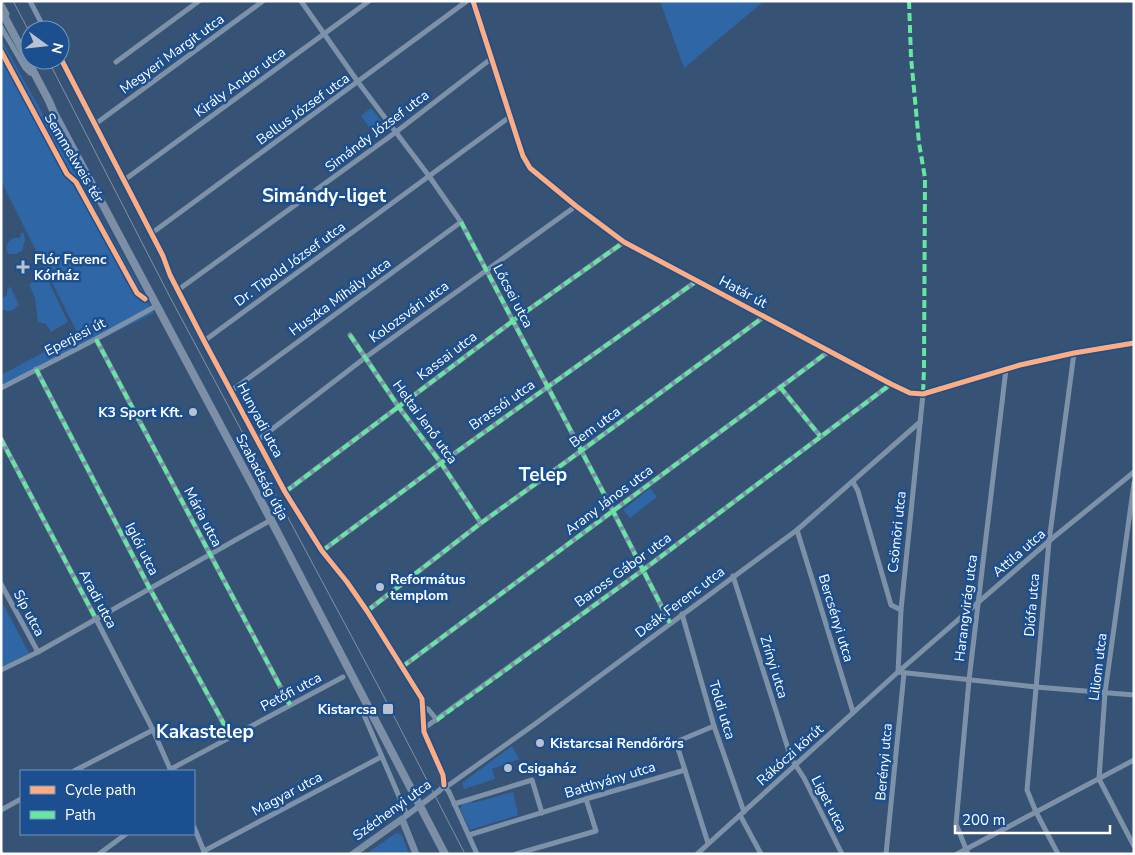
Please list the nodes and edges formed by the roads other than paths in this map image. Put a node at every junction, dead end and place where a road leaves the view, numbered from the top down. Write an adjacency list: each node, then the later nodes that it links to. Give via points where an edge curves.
1 (30, 1): 11 (street)
2 (199, 1): 16 (street)
3 (263, 1): 24 (street, Megyeri Margit utca)
4 (301, 1): 13 (street, Lőcsei utca)
5 (369, 1): 13 (street, Király Andor utca)
6 (467, 1): 20 (street, Bellus József utca)
7 (472, 1): 15 (street, Határ út)
8 (1, 3): 14 (street)
9 (1, 10): 21 (main road)
10 (1, 18): 19 (main road)
11 (40, 20)
12 (1, 27): 19 (street)
13 (324, 34): 20 (street, Lőcsei utca); 27 (street, Király Andor utca)
14 (20, 40)
15 (492, 58): 23 (street, Határ út); 25 (street, Simándy József utca)
16 (116, 62)
17 (36, 70): 21 (street)
18 (66, 70): 24 (street, Hunyadi utca)
19 (30, 73): 22 (main road)
20 (358, 82): 25 (street, Lőcsei utca); 30 (street, Bellus József utca)
21 (49, 101): 22 (main road)
22 (54, 114): 35 (main road, Szabadság útja)
23 (511, 116): 26 (street, Dr. Tibold József utca); 28 (street, Határ út, via 529,166)
24 (94, 126): 27 (street, Hunyadi utca)
25 (396, 132): 26 (street, Lőcsei utca); 34 (street, Simándy József utca)
26 (429, 176): 29 (street, Lőcsei utca); 40 (street, Dr. Tibold József utca)
27 (123, 181): 30 (street, Hunyadi utca)
28 (576, 206): 31 (street, Határ út); 32 (street, Kolozsvári utca)
29 (461, 222): 32 (street, Lőcsei utca); 51 (street, Huszka Mihály utca)
30 (152, 233): 34 (street, Hunyadi utca)
31 (624, 242): 33 (street, Határ út); 37 (street, Kassai utca)
32 (487, 270): 37 (street, Lőcsei utca); 44 (street, Kolozsvári utca)
33 (698, 280): 36 (street, Határ út); 48 (street, Brassói utca)
34 (178, 290): 40 (street, Hunyadi utca)
35 (158, 306): 39 (street, Eperjesi út); 65 (main road, Szabadság útja)
36 (765, 316): 42 (street, Határ út); 58 (street, Bem utca)
37 (514, 320): 48 (street, Lőcsei utca); 53 (street, Kassai utca)
38 (350, 335): 44 (street, Heltai Jenő utca)
39 (96, 339): 45 (street, Eperjesi út); 70 (street, Mária utca)
40 (204, 341): 51 (street, Hunyadi utca)
41 (1134, 343): 43 (street)
42 (828, 352): 47 (street, Határ út); 49 (street, Arany János utca)
43 (1074, 352): 46 (street); 68 (street, Diófa utca)
44 (366, 357): 53 (street, Heltai Jenő utca); 57 (street, Kolozsvári utca)
45 (36, 369): 50 (street, Eperjesi út); 74 (street, Iglói utca)
46 (1006, 369): 52 (street); 75 (street, Harangvirág utca)
47 (891, 384): 52 (street, Határ út, via 910,393); 55 (street, Baross Gábor utca)
48 (548, 387): 58 (street, Lőcsei utca); 59 (street, Brassói utca)
49 (780, 387): 55 (street); 64 (street, Arany János utca)
50 (1, 388)
51 (231, 391): 57 (street, Hunyadi utca)
52 (923, 394): 54 (street, Csömöri utca)
53 (398, 406): 59 (street, Heltai Jenő utca); 63 (street, Kassai utca)
54 (920, 422): 61 (street, Deák Ferenc utca); 76 (street, Csömöri utca)
55 (820, 436): 71 (street, Baross Gábor utca)
56 (1, 439): 79 (street, Aradi utca)
57 (258, 440): 63 (street, Hunyadi utca)
58 (582, 452): 64 (street, Lőcsei utca); 66 (street, Bem utca)
59 (441, 462): 66 (street, Heltai Jenő utca); 69 (street, Brassói utca)
60 (1134, 472): 68 (street, Attila utca)
61 (853, 482): 67 (street, Deák Ferenc utca); 76 (street, via 891,605)
62 (1134, 483): 88 (street, Liliom utca)
63 (285, 492): 69 (street, Hunyadi utca)
64 (613, 511): 71 (street, Lőcsei utca); 82 (street, Arany János utca)
65 (271, 520): 70 (street); 125 (main road, Szabadság útja)
66 (481, 523): 77 (street, Bem utca)
67 (797, 530): 72 (street, Deák Ferenc utca); 93 (street, Bercsényi utca)
68 (1049, 541): 75 (street, Attila utca); 87 (street, Diófa utca)
69 (322, 551): 77 (street, Hunyadi utca)
70 (211, 554): 74 (street); 90 (street, Mária utca)
71 (643, 570): 80 (street, Lőcsei utca); 94 (street, Baross Gábor utca)
72 (733, 576): 78 (street, Deák Ferenc utca); 101 (street, Zrínyi utca)
73 (1, 584): 81 (street, Síp utca)
74 (150, 589): 79 (street); 98 (street, Iglói utca)
75 (978, 603): 84 (street, Attila utca); 86 (street, Harangvirág utca)
76 (901, 610): 84 (street, Csömöri utca)
77 (367, 611): 82 (street, Hunyadi utca)
78 (682, 614): 80 (street, Deák Ferenc utca); 95 (street, Toldi utca)
79 (96, 619): 81 (street); 97 (street, Aradi utca)
80 (670, 623): 106 (street, Deák Ferenc utca, via 535,724 449,785)
81 (38, 652): 83 (street)
82 (402, 667): 91 (street, Hunyadi utca, via 422,699)
83 (1, 670)
84 (901, 673): 86 (street); 93 (street, Rákóczi körút); 131 (street, Berényi utca)
85 (343, 677): 90 (street, Petőfi utca)
86 (969, 680): 87 (street); 120 (street, Harangvirág utca, via 956,824)
87 (1036, 687): 88 (street); 111 (street, Diófa utca, via 1027,790)
88 (1105, 693): 89 (street); 105 (street, Liliom utca)
89 (1134, 695)
90 (290, 705): 98 (street, Petőfi utca)
91 (423, 707): 94 (street); 96 (street, Hunyadi utca)
92 (361, 708): 99 (street)
93 (853, 712): 101 (street, Rákóczi körút)
94 (437, 720): 96 (street, Baross Gábor utca)
95 (714, 726): 104 (street, via 676,742); 113 (street, Toldi utca)
96 (423, 729): 106 (street, Hunyadi utca)
97 (153, 730): 102 (street); 103 (street, Aradi utca)
98 (231, 737): 103 (street, Petőfi utca)
99 (381, 757): 114 (street); 121 (street, Magyar utca)
100 (1134, 760): 105 (street)
101 (795, 765): 113 (street, Rákóczi körút); 130 (street, Liget utca)
102 (76, 770)
103 (171, 770)
104 (685, 770): 107 (street, Batthyány utca); 118 (street)
105 (1099, 779): 111 (street); 119 (street)
106 (444, 785): 109 (street); 114 (street, Széchenyi utca)
107 (586, 798): 112 (street, Batthyány utca); 127 (street, via 596,831)
108 (20, 800): 110 (street)
109 (454, 804): 112 (street, via 532,780); 117 (street)
110 (1, 810)
111 (1036, 812): 120 (street); 133 (street, Diófa utca)
112 (542, 813): 117 (street, Batthyány utca)
113 (742, 813): 118 (street, Rákóczi körút); 129 (street, Toldi utca)
114 (405, 817): 123 (main road, Széchenyi utca); 124 (main road)
115 (195, 829): 121 (street)
116 (125, 835): 122 (street)
117 (468, 835): 126 (street)
118 (708, 843): 128 (street, Rákóczi körút)
119 (1134, 846)
120 (967, 852): 132 (street)
121 (205, 853)
122 (99, 854)
123 (353, 854)
124 (416, 854)
125 (445, 854)
126 (477, 854)
127 (516, 854)
128 (697, 854)
129 (760, 854)
130 (842, 854)
131 (886, 854)
132 (958, 854)
133 (1058, 854)

